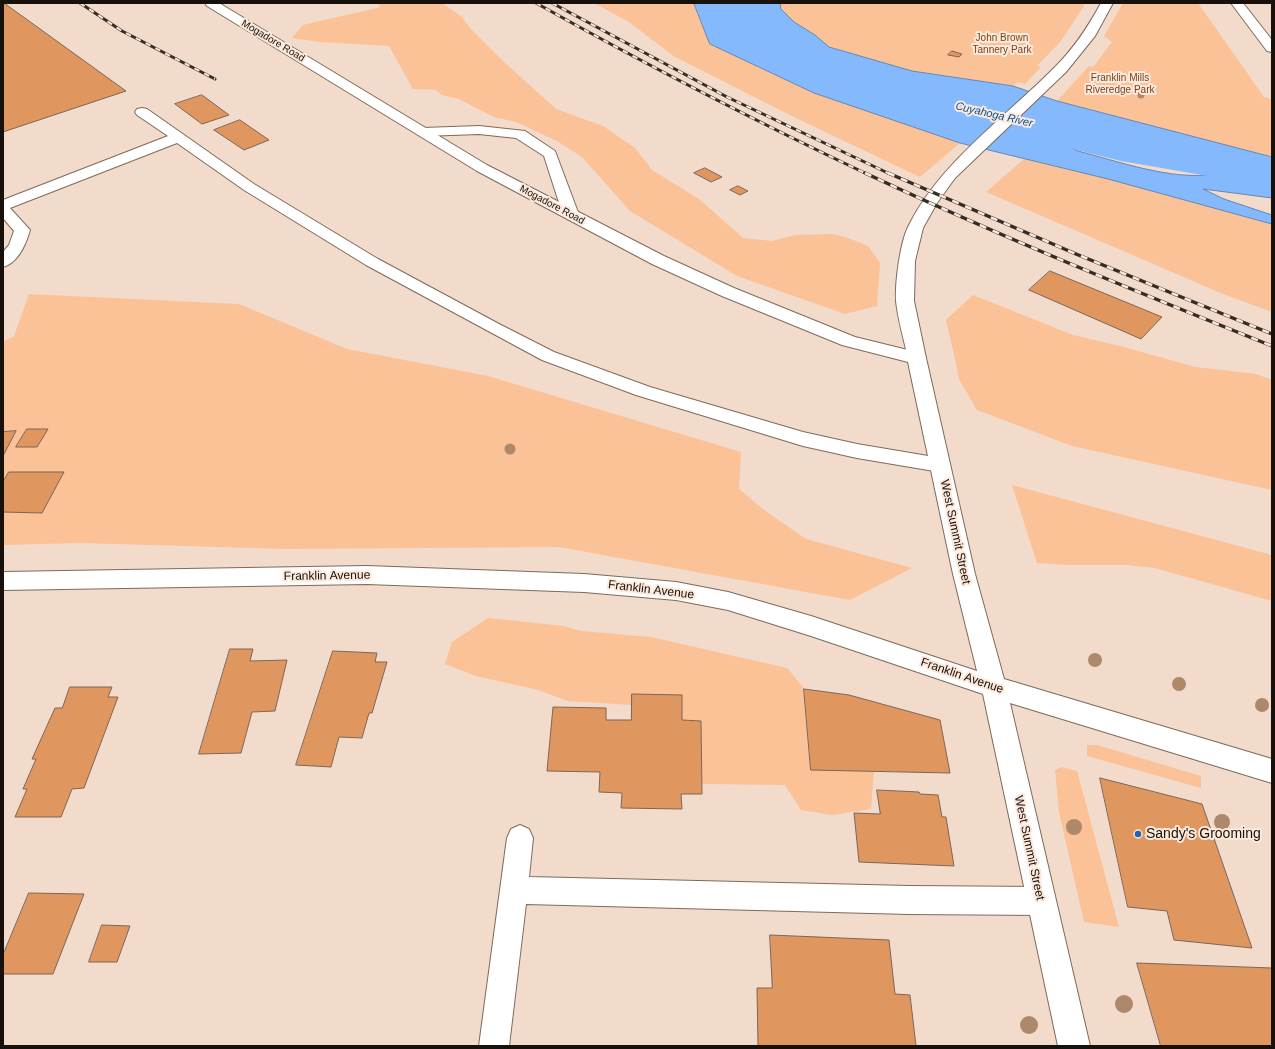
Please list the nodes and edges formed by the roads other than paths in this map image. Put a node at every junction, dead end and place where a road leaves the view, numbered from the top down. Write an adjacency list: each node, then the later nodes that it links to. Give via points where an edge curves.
1 (211, 3): 6 (street, Mogadore Road)
2 (1107, 3): 12 (street, West Summit Street, via 1089,36 1061,69 950,175 915,228 907,261 905,301)
3 (1237, 3): 4 (street)
4 (1272, 48)
5 (142, 112): 7 (lane)
6 (423, 132): 10 (street, Mogadore Road, via 482,168); 10 (lane, via 479,130 520,134 550,154)
7 (178, 137): 8 (lane); 13 (lane, via 249,187 372,262 548,356 643,391 803,439)
8 (3, 205)
9 (3, 209): 11 (lane, via 22,230 17,246)
10 (570, 215): 12 (street, Mogadore Road, via 728,292 849,341)
11 (3, 262)
12 (917, 358): 13 (street, West Summit Street)
13 (940, 465): 15 (street, West Summit Street, via 964,574)
14 (3, 581): 15 (street, Franklin Avenue, via 366,575 584,583 676,591 728,601 812,626)
15 (994, 687): 16 (street, Franklin Avenue); 19 (street, West Summit Street)
16 (1272, 771)
17 (520, 838): 18 (lane)
18 (514, 890): 19 (lane); 20 (lane)
19 (1041, 901): 21 (street, West Summit Street)
20 (494, 1046)
21 (1074, 1046)

